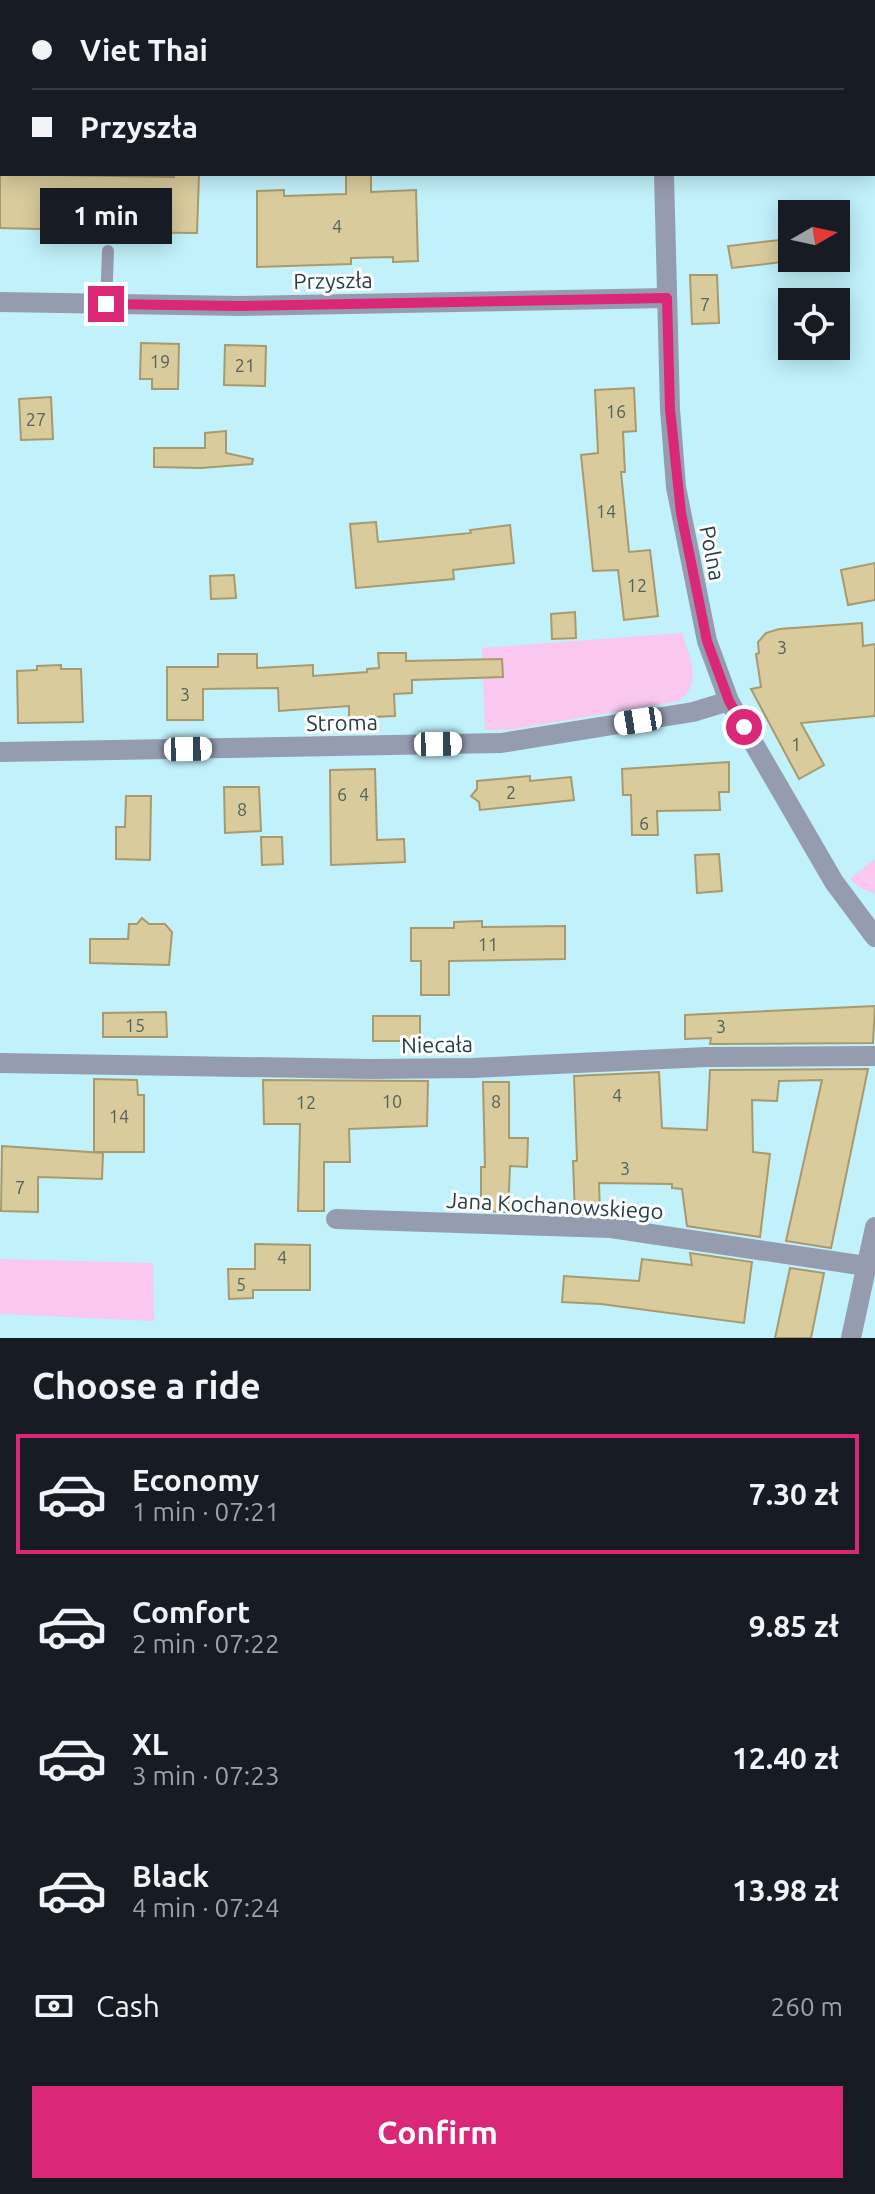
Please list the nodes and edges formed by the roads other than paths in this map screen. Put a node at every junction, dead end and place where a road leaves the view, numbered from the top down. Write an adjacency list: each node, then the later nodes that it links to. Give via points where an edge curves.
1 (664, 176): 3 (street, Polna)
2 (108, 251): 5 (lane)
3 (667, 298): 5 (street, Przyszła); 6 (street, Polna, via 676,487 707,641)
4 (0, 302): 5 (street, Przyszła)
5 (106, 304)
6 (729, 701): 7 (street, Stroma, via 693,712 501,743); 8 (street, Polna)
7 (0, 752)
8 (849, 903): 9 (street); 10 (street, Polna)
9 (875, 909)
10 (875, 937)
11 (875, 1056): 12 (street, Niecała, via 370,1069)
12 (0, 1063)
13 (336, 1219): 15 (street, Jana Kochanowskiego, via 611,1228)
14 (875, 1227): 15 (street)
15 (866, 1266): 16 (street)
16 (851, 1338)

